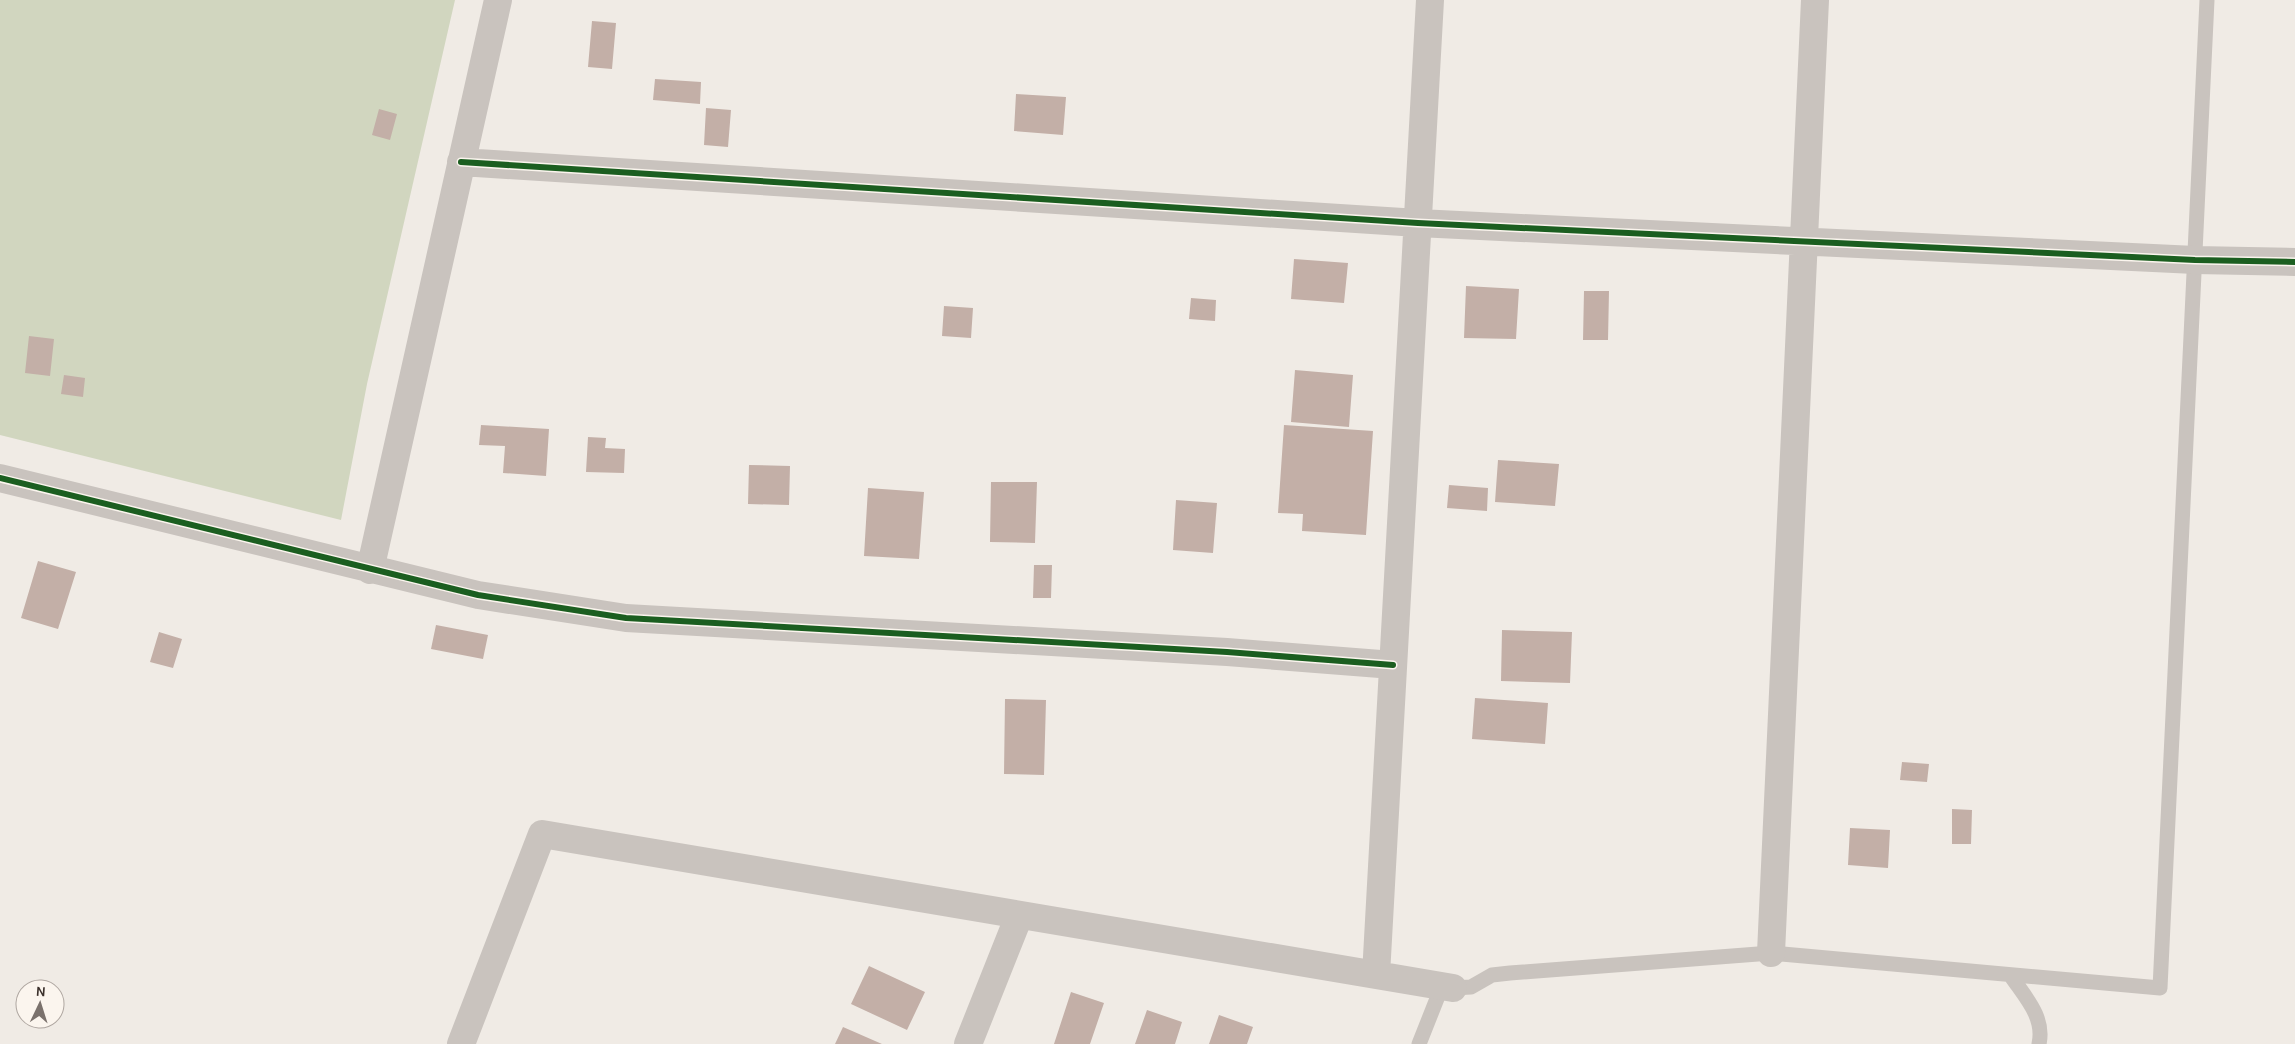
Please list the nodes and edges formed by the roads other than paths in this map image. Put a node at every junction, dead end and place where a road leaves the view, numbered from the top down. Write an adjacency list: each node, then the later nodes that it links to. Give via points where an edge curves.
1 (498, 0): 5 (street)
2 (1430, 0): 6 (street)
3 (1815, 0): 7 (street)
4 (2207, 0): 8 (lane)
5 (461, 162): 6 (street); 11 (street)
6 (1418, 224): 7 (street); 12 (street)
7 (1805, 242): 8 (street); 14 (street)
8 (2195, 260): 9 (street); 16 (lane, via 2160,988)
9 (2295, 262)
10 (0, 478): 11 (street)
11 (370, 570): 12 (street, via 478,595 626,618)
12 (1393, 665): 15 (street)
13 (1019, 916): 15 (street); 18 (street, via 542,834); 19 (street)
14 (1771, 953): 16 (lane); 17 (lane, via 1510,973 1492,975 1471,986)
15 (1376, 975): 17 (street)
16 (2011, 976): 21 (lane, via 2040,1022)
17 (1448, 987): 20 (lane)
18 (467, 1042)
19 (968, 1044)
20 (1419, 1044)
21 (2039, 1044)

